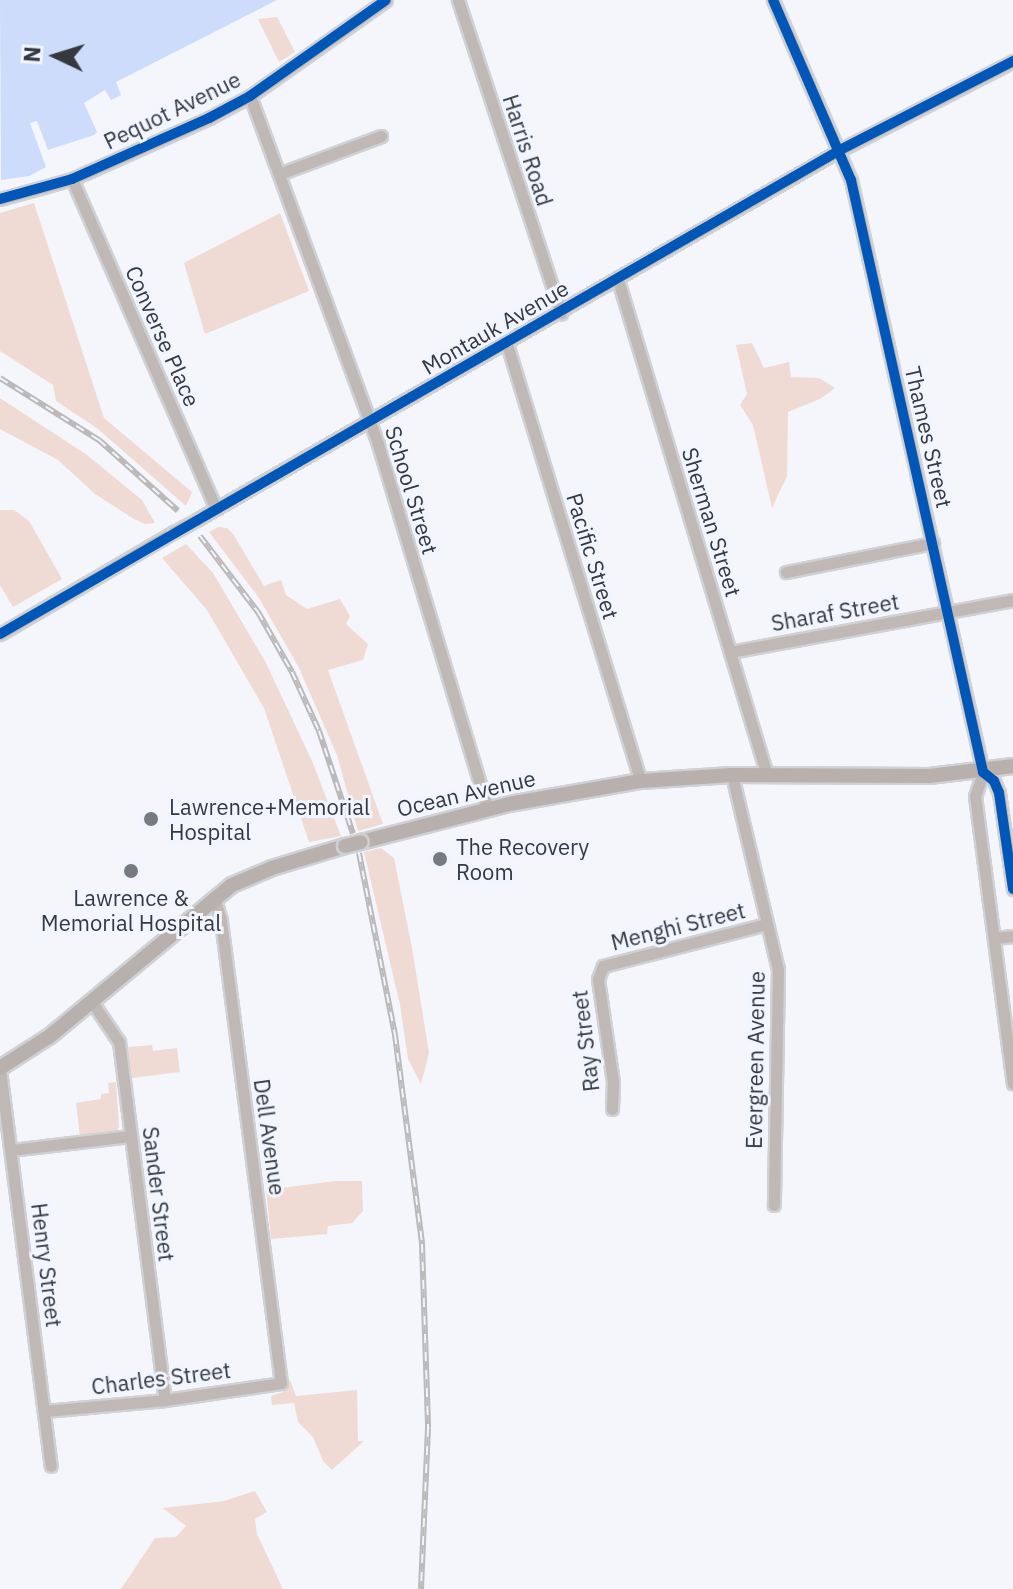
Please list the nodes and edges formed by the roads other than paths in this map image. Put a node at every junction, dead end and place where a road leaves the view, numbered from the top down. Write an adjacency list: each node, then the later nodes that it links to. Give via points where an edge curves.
1 (386, 0): 5 (street, Pequot Avenue)
2 (458, 0): 12 (street, Harris Road)
3 (773, 0): 7 (street, Thames Street)
4 (1013, 61): 7 (street, Montauk Avenue)
5 (250, 96): 8 (street, School Street); 9 (street, Pequot Avenue)
6 (381, 136): 8 (street)
7 (840, 150): 11 (street, Montauk Avenue); 16 (street, Thames Street)
8 (279, 174): 14 (street, School Street)
9 (72, 179): 10 (street, Pequot Avenue); 15 (street, Converse Place)
10 (0, 199)
11 (618, 280): 12 (street, Montauk Avenue); 21 (street, Sherman Street)
12 (561, 313): 13 (street, Montauk Avenue)
13 (507, 344): 14 (street, Montauk Avenue); 26 (street, Pacific Street)
14 (370, 421): 15 (street, Montauk Avenue); 27 (street, School Street)
15 (216, 509): 20 (street, Montauk Avenue, bridge)
16 (933, 543): 17 (street); 19 (street, Thames Street)
17 (786, 572)
18 (1013, 600): 19 (street, Sharaf Street)
19 (947, 612): 21 (street, Sharaf Street); 23 (street, Thames Street)
20 (0, 634)
21 (730, 652): 25 (street, Sherman Street)
22 (1013, 766): 23 (main road, Ocean Avenue)
23 (983, 772): 25 (main road, Ocean Avenue); 28 (street, Thames Street, via 999,793); 32 (street, Thames Street, via 975,796)
24 (732, 775): 25 (main road, Ocean Avenue); 26 (main road, Ocean Avenue); 30 (street, Evergreen Avenue)
25 (767, 775)
26 (641, 781): 27 (main road, Ocean Avenue)
27 (488, 810): 29 (main road, Ocean Avenue, bridge, via 260,872)
28 (1013, 889)
29 (214, 897): 34 (main road, Ocean Avenue); 41 (street, Dell Avenue)
30 (767, 924): 33 (street, Menghi Street, via 612,962); 40 (street, Evergreen Avenue, via 778,969)
31 (1013, 936): 32 (street)
32 (994, 938): 36 (street, Thames Street)
33 (600, 970): 37 (street, Ray Street)
34 (92, 1002): 35 (main road, Ocean Avenue); 38 (street, Sander Street, via 119,1042)
35 (0, 1069): 39 (street, Henry Street)
36 (1013, 1083)
37 (612, 1109)
38 (131, 1136): 39 (street); 42 (street, Sander Street)
39 (11, 1150): 43 (street, Henry Street)
40 (774, 1205)
41 (281, 1383): 42 (street, Charles Street)
42 (165, 1400): 43 (street, Charles Street)
43 (45, 1411): 44 (street, Henry Street)
44 (51, 1466)

